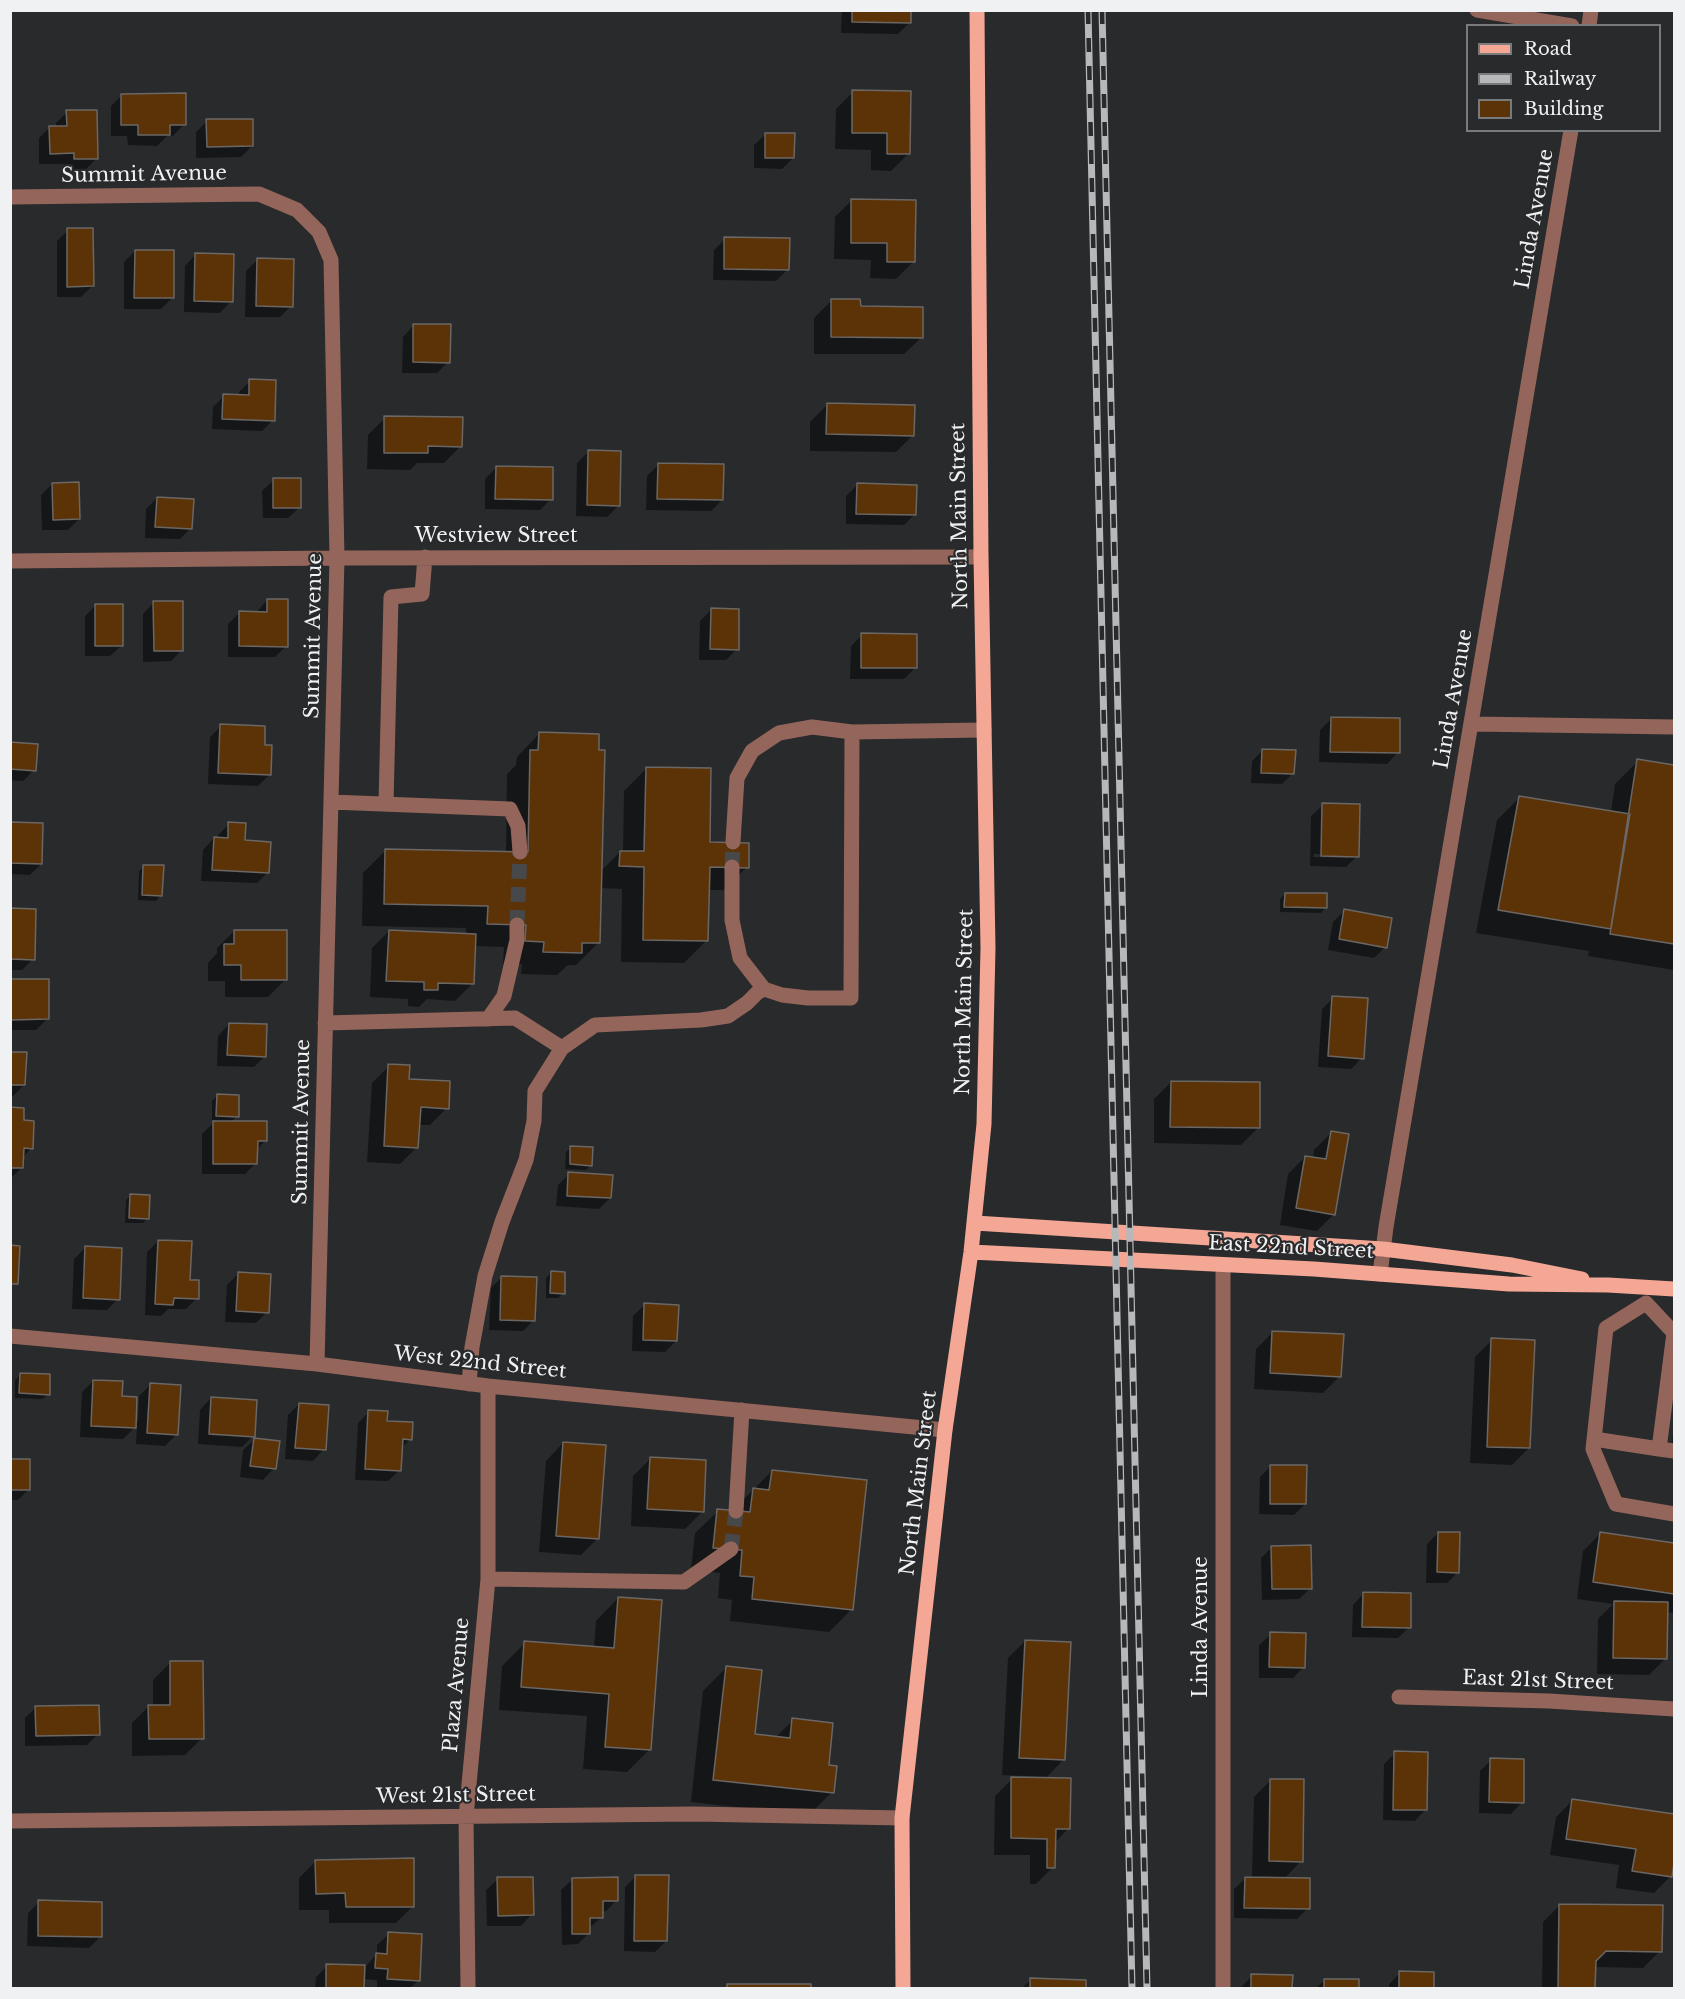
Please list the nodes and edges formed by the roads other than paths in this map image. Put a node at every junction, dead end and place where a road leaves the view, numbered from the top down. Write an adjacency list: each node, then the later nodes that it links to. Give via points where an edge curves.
1 (977, 10): 6 (main road, North Main Street)
2 (1477, 10): 3 (street)
3 (1560, 24)
4 (1571, 132): 10 (street, Linda Avenue)
5 (10, 197): 7 (street, Summit Avenue, via 259,194 297,210 319,232 331,260)
6 (981, 557): 8 (street, Westview Street); 12 (main road, North Main Street)
7 (337, 558): 8 (street, Westview Street); 9 (street, Westview Street); 14 (street, Summit Avenue)
8 (425, 558): 15 (street, via 422,594 391,597)
9 (10, 561)
10 (1472, 724): 11 (street); 25 (street, Linda Avenue)
11 (1674, 727)
12 (984, 730): 13 (street); 24 (main road, North Main Street, via 988,960 984,1124)
13 (852, 732): 16 (street, via 812,727 779,734 752,751 737,778); 20 (street, via 851,998 808,998)
14 (331, 802): 15 (street); 22 (street, Summit Avenue)
15 (386, 804): 17 (street, via 510,810 518,826)
16 (733, 842)
17 (520, 852)
18 (732, 867): 20 (street, via 732,920 740,958)
19 (518, 925): 21 (street, via 504,996)
20 (764, 989): 23 (street, via 728,1016 595,1024)
21 (488, 1019): 22 (street); 23 (street, via 515,1018)
22 (325, 1023): 34 (street, Summit Avenue)
23 (562, 1048): 35 (street, via 535,1091 526,1160 485,1276)
24 (975, 1223): 25 (main road, East 22nd Street); 26 (main road, North Main Street)
25 (1383, 1249): 28 (street, Linda Avenue); 29 (main road, East 22nd Street, via 1512,1265)
26 (971, 1252): 27 (main road, East 22nd Street); 38 (main road, North Main Street)
27 (1223, 1265): 28 (main road, East 22nd Street); 53 (street, Linda Avenue)
28 (1380, 1274): 29 (main road, East 22nd Street, via 1509,1284)
29 (1608, 1285): 31 (main road, East 22nd Street)
30 (1674, 1289): 31 (main road, East 22nd Street)
31 (1647, 1295): 33 (street); 39 (street, via 1606,1328)
32 (10, 1336): 34 (street, West 22nd Street)
33 (1674, 1338): 40 (street)
34 (317, 1364): 35 (street, West 22nd Street)
35 (469, 1384): 36 (street, West 22nd Street)
36 (488, 1386): 37 (street, West 22nd Street); 45 (street, Plaza Avenue)
37 (742, 1410): 38 (street, West 22nd Street); 42 (street)
38 (945, 1430): 49 (main road, North Main Street)
39 (1594, 1439): 40 (street); 43 (street, via 1593,1449 1616,1504)
40 (1659, 1449): 41 (street)
41 (1674, 1451)
42 (736, 1511)
43 (1674, 1514)
44 (731, 1550): 45 (street, via 684,1582)
45 (488, 1579): 48 (street, Plaza Avenue)
46 (1399, 1697): 47 (street, East 21st Street)
47 (1674, 1709)
48 (466, 1817): 49 (street, West 21st Street, via 694,1814); 50 (street, West 21st Street); 51 (street, Plaza Avenue)
49 (902, 1818): 52 (main road, North Main Street)
50 (10, 1821)
51 (468, 1989)
52 (903, 1989)
53 (1223, 1989)

